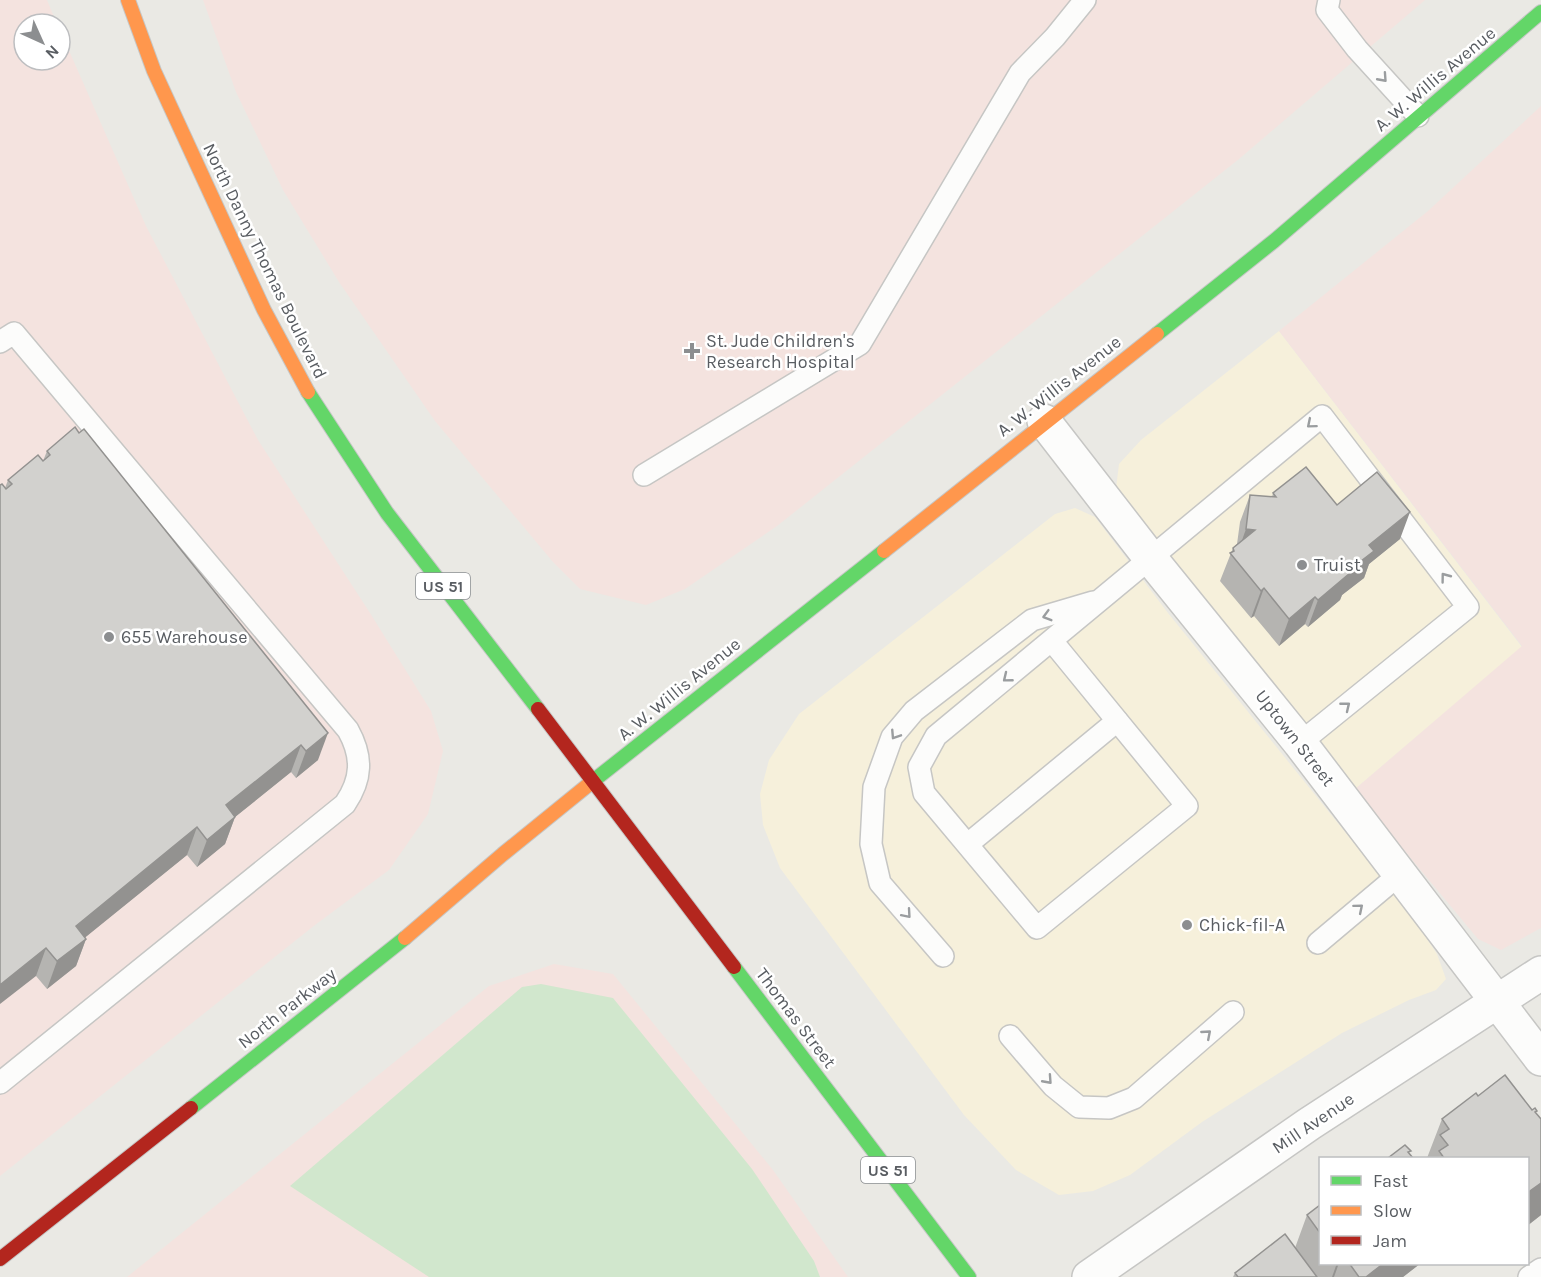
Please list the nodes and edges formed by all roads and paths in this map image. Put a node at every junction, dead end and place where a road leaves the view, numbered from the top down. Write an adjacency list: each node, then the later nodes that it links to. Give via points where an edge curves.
1 (128, 0): 14 (main road, North Danny Thomas Boulevard / US 51, via 159,82 264,310 303,384 387,513)
2 (1085, 0): 8 (lane, via 1020,73 860,344)
3 (1329, 0): 5 (lane, one-way to 5, via 1327,10 1349,39)
4 (1541, 12): 5 (main road, A. W. Willis Avenue)
5 (1418, 116): 7 (main road, A. W. Willis Avenue, via 1274,240)
6 (0, 342): 24 (lane, via 14,333 348,730 356,743 359,762 358,777 345,804)
7 (1044, 421): 9 (street, Uptown Street); 14 (main road, A. W. Willis Avenue)
8 (644, 475)
9 (1151, 559): 10 (lane); 13 (street, Uptown Street); 13 (lane, one-way to 9, via 1467,607 1322,416)
10 (1103, 599): 11 (lane); 18 (lane, one-way to 18, via 1032,620 914,711 892,737 874,787 871,844 880,883)
11 (1052, 641): 12 (lane); 15 (lane, one-way to 15, via 936,736 919,767 924,793)
12 (1117, 721): 15 (lane); 15 (lane, via 1187,806 1037,928)
13 (1300, 743): 16 (street, Uptown Street)
14 (593, 780): 25 (main road, North Parkway, via 406,937); 27 (main road, Thomas Street / US 51)
15 (968, 844)
16 (1400, 874): 17 (lane, one-way to 16); 20 (street, Uptown Street)
17 (1318, 943)
18 (943, 956)
19 (1541, 973): 20 (street, Mill Avenue)
20 (1497, 1002): 23 (street, Uptown Street); 28 (street, Mill Avenue, via 1309,1125)
21 (1233, 1012): 22 (lane, one-way to 21, via 1053,1086 1078,1107 1109,1108 1134,1098)
22 (1010, 1036)
23 (1541, 1059)
24 (0, 1083)
25 (0, 1259)
26 (1541, 1269): 29 (lane)
27 (969, 1277)
28 (1089, 1277)
29 (1529, 1277)

